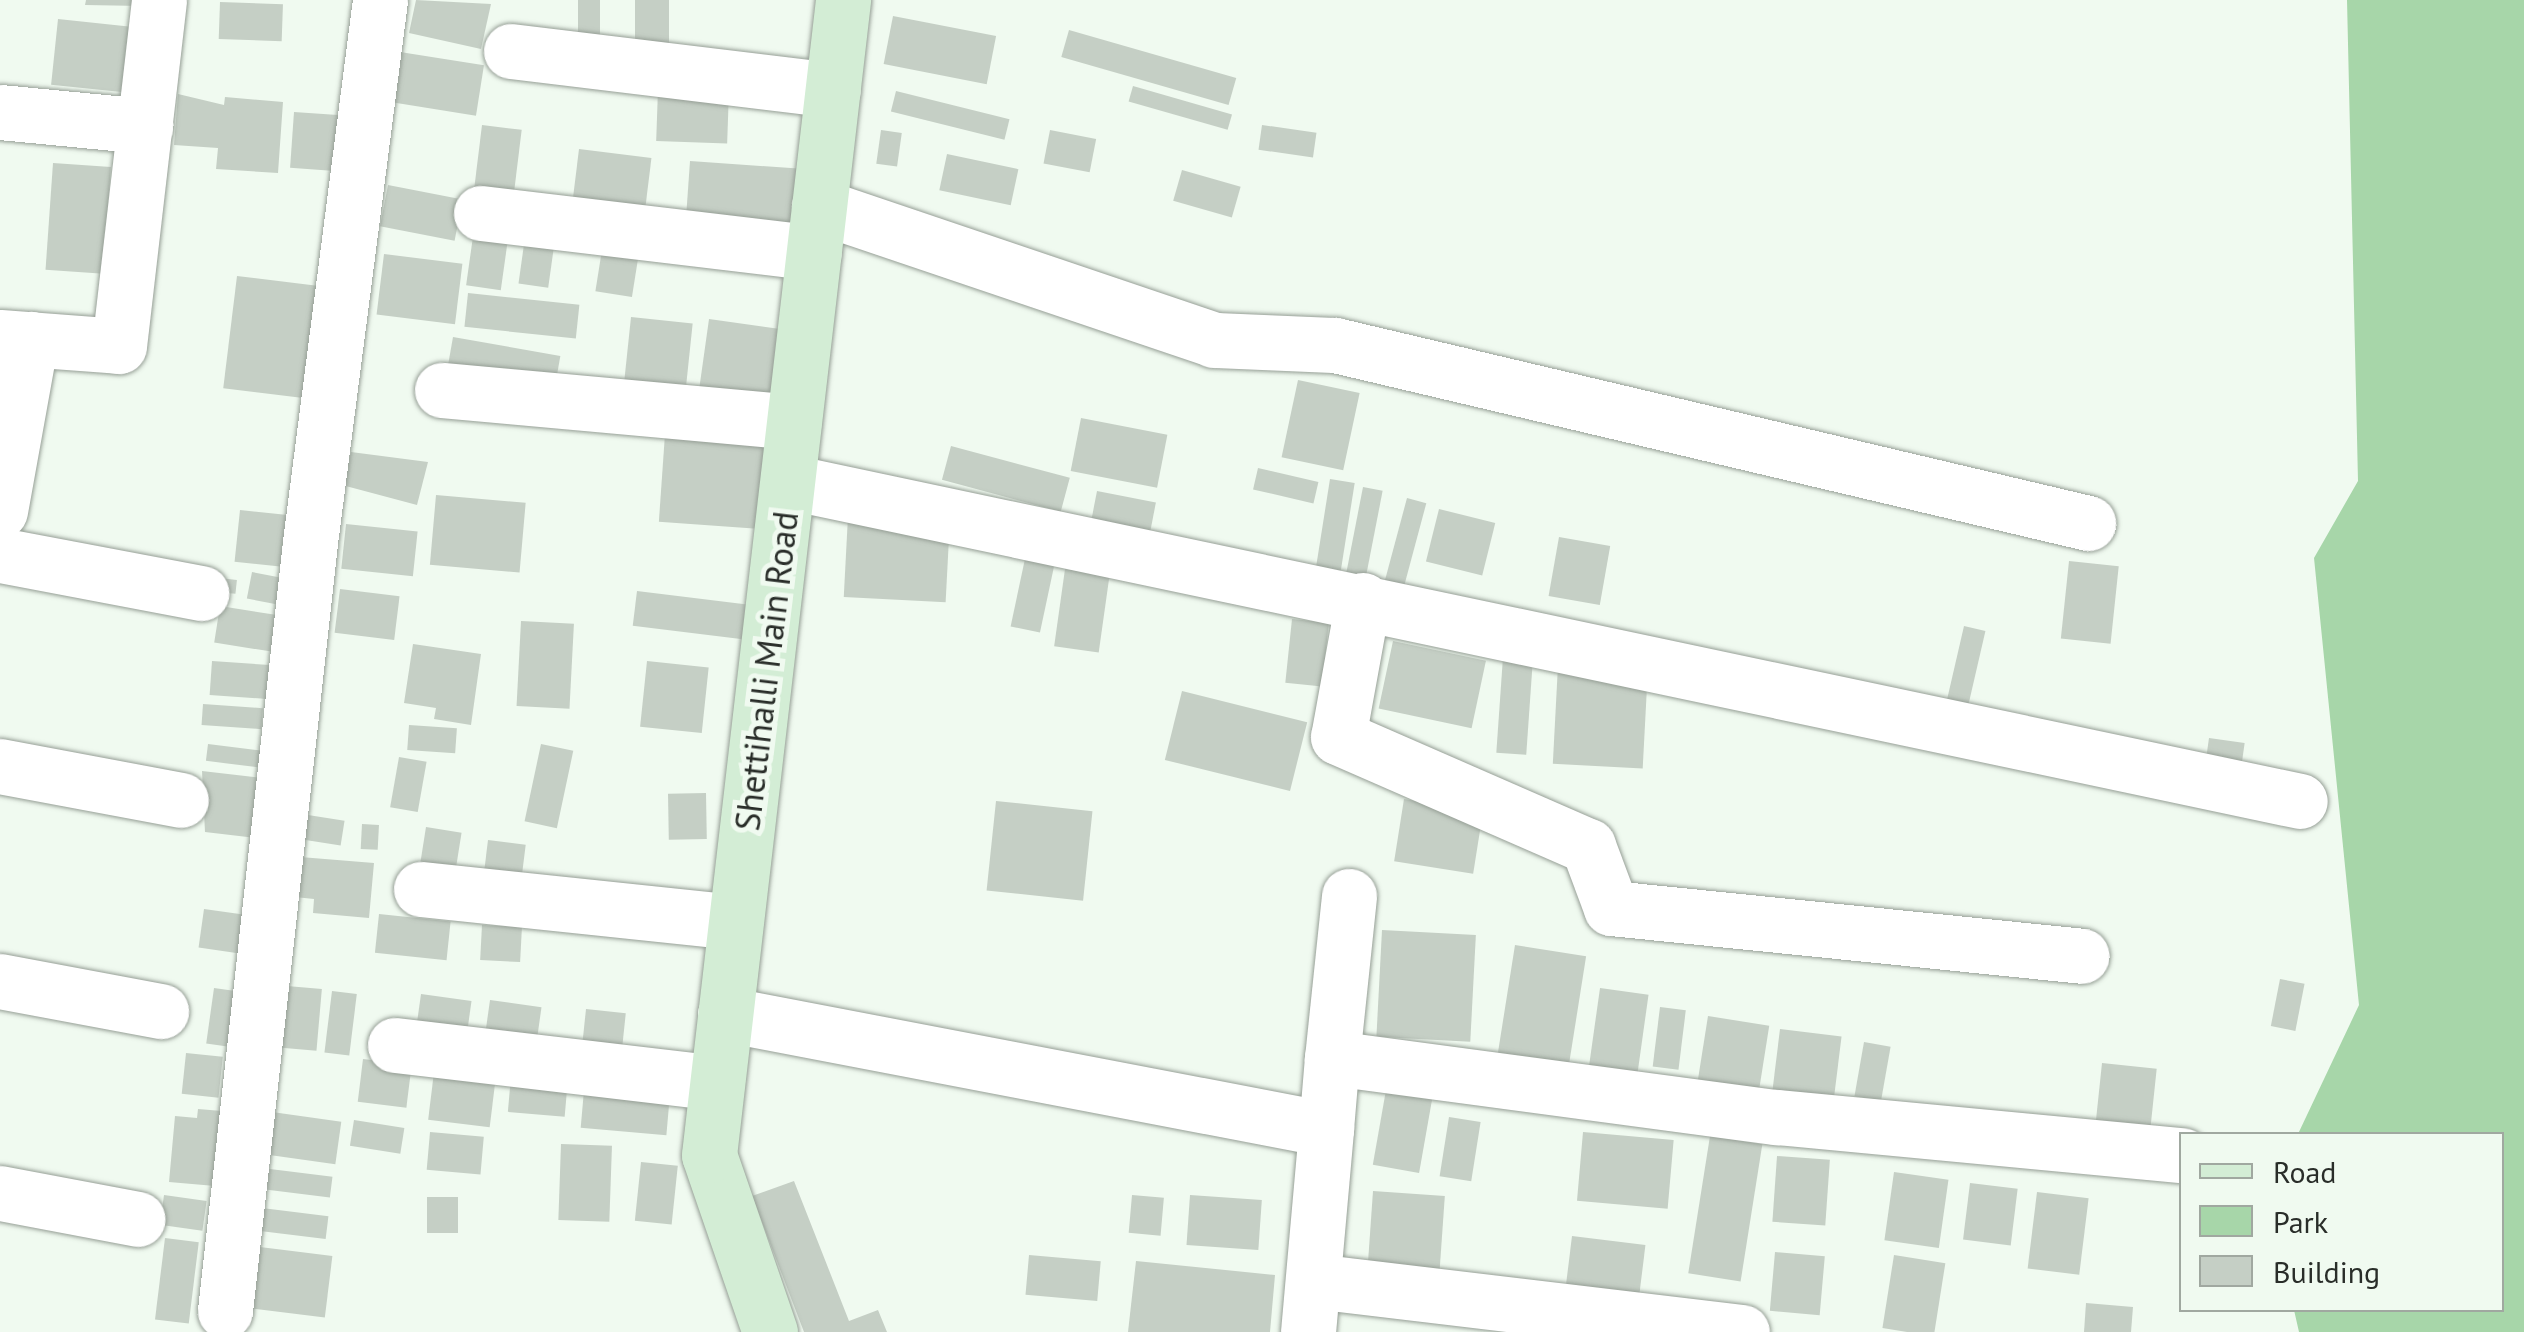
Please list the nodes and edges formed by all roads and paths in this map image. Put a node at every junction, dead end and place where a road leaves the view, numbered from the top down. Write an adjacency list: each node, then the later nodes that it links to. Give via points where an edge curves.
1 (159, 0): 7 (street)
2 (380, 0): 37 (street, via 310,542)
3 (843, 0): 5 (street, Shettihalli Main Road)
4 (511, 50): 5 (street)
5 (833, 90): 9 (street, Shettihalli Main Road)
6 (0, 112): 7 (street)
7 (145, 126): 10 (street, via 119,346)
8 (481, 213): 9 (street)
9 (816, 230): 12 (street, Shettihalli Main Road); 15 (street, via 1214,340 1335,345)
10 (15, 338): 14 (street)
11 (442, 390): 12 (street)
12 (794, 422): 13 (street, Shettihalli Main Road)
13 (790, 482): 18 (street); 24 (street, Shettihalli Main Road)
14 (0, 510)
15 (2088, 523)
16 (0, 555): 17 (street)
17 (201, 593)
18 (1363, 600): 21 (street); 25 (street, via 1338,738 1588,846 1611,908)
19 (0, 766): 20 (street)
20 (181, 800)
21 (2300, 802)
22 (421, 889): 24 (street)
23 (1349, 896): 30 (street)
24 (735, 922): 28 (street, Shettihalli Main Road)
25 (2082, 956)
26 (0, 980): 27 (street)
27 (161, 1011)
28 (725, 1014): 31 (street, Shettihalli Main Road); 32 (street)
29 (395, 1045): 31 (street)
30 (1332, 1058): 32 (street); 33 (street, via 1777,1117)
31 (717, 1083): 38 (street, Shettihalli Main Road, via 709,1154)
32 (1326, 1128): 36 (street)
33 (2179, 1155)
34 (0, 1193): 35 (street)
35 (138, 1219)
36 (1311, 1307): 39 (street)
37 (225, 1311)
38 (758, 1327)
39 (1742, 1332)

